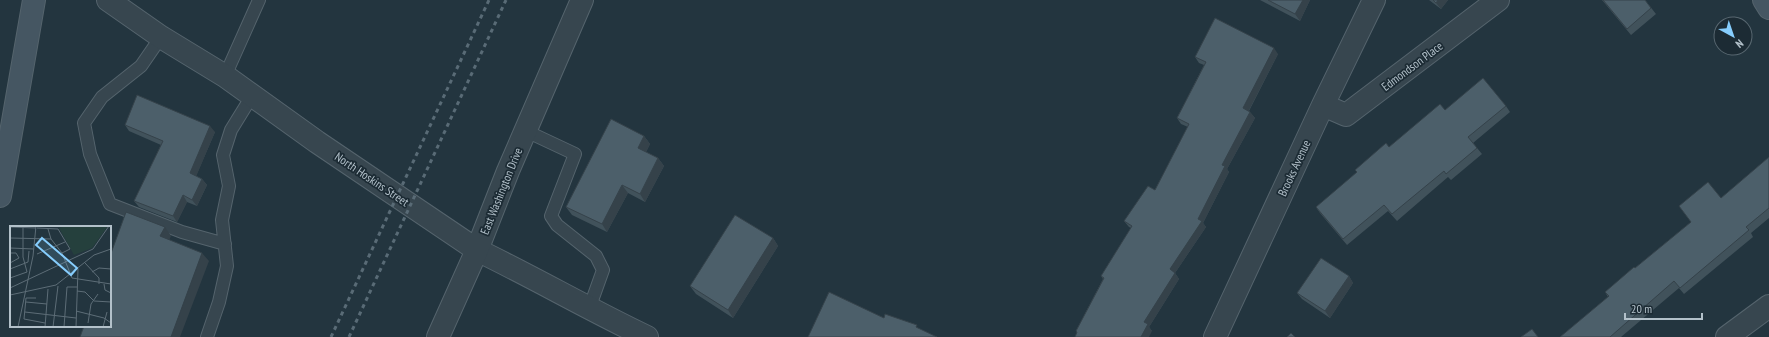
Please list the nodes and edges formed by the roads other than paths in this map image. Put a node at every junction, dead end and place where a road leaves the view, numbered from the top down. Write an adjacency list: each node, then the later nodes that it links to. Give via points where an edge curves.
1 (34, 0): 14 (main road)
2 (108, 0): 9 (street, North Hoskins Street)
3 (259, 0): 10 (lane)
4 (582, 0): 13 (street, East Washington Drive)
5 (1374, 0): 12 (street, Brooks Avenue)
6 (1498, 0): 12 (street, Edmondson Place, via 1346,116)
7 (1764, 0): 8 (main road)
8 (1769, 8)
9 (161, 37): 10 (street, North Hoskins Street); 15 (lane, via 141,66 102,97 84,123 90,154 110,204 182,232)
10 (225, 76): 11 (street, North Hoskins Street)
11 (252, 96): 15 (lane, via 231,130 223,155 229,186 222,220); 16 (street, North Hoskins Street)
12 (1322, 105): 23 (street, Brooks Avenue)
13 (526, 131): 16 (street, East Washington Drive); 18 (lane, via 575,154 551,216 557,225 596,256 603,270)
14 (0, 196)
15 (224, 244): 20 (lane, via 227,266 220,302)
16 (477, 250): 18 (street, North Hoskins Street); 21 (street, East Washington Drive)
17 (1769, 306): 24 (street)
18 (589, 309): 19 (street, North Hoskins Street)
19 (626, 332): 22 (street, North Hoskins Street)
20 (207, 337)
21 (438, 337)
22 (647, 337)
23 (1215, 337)
24 (1727, 337)

